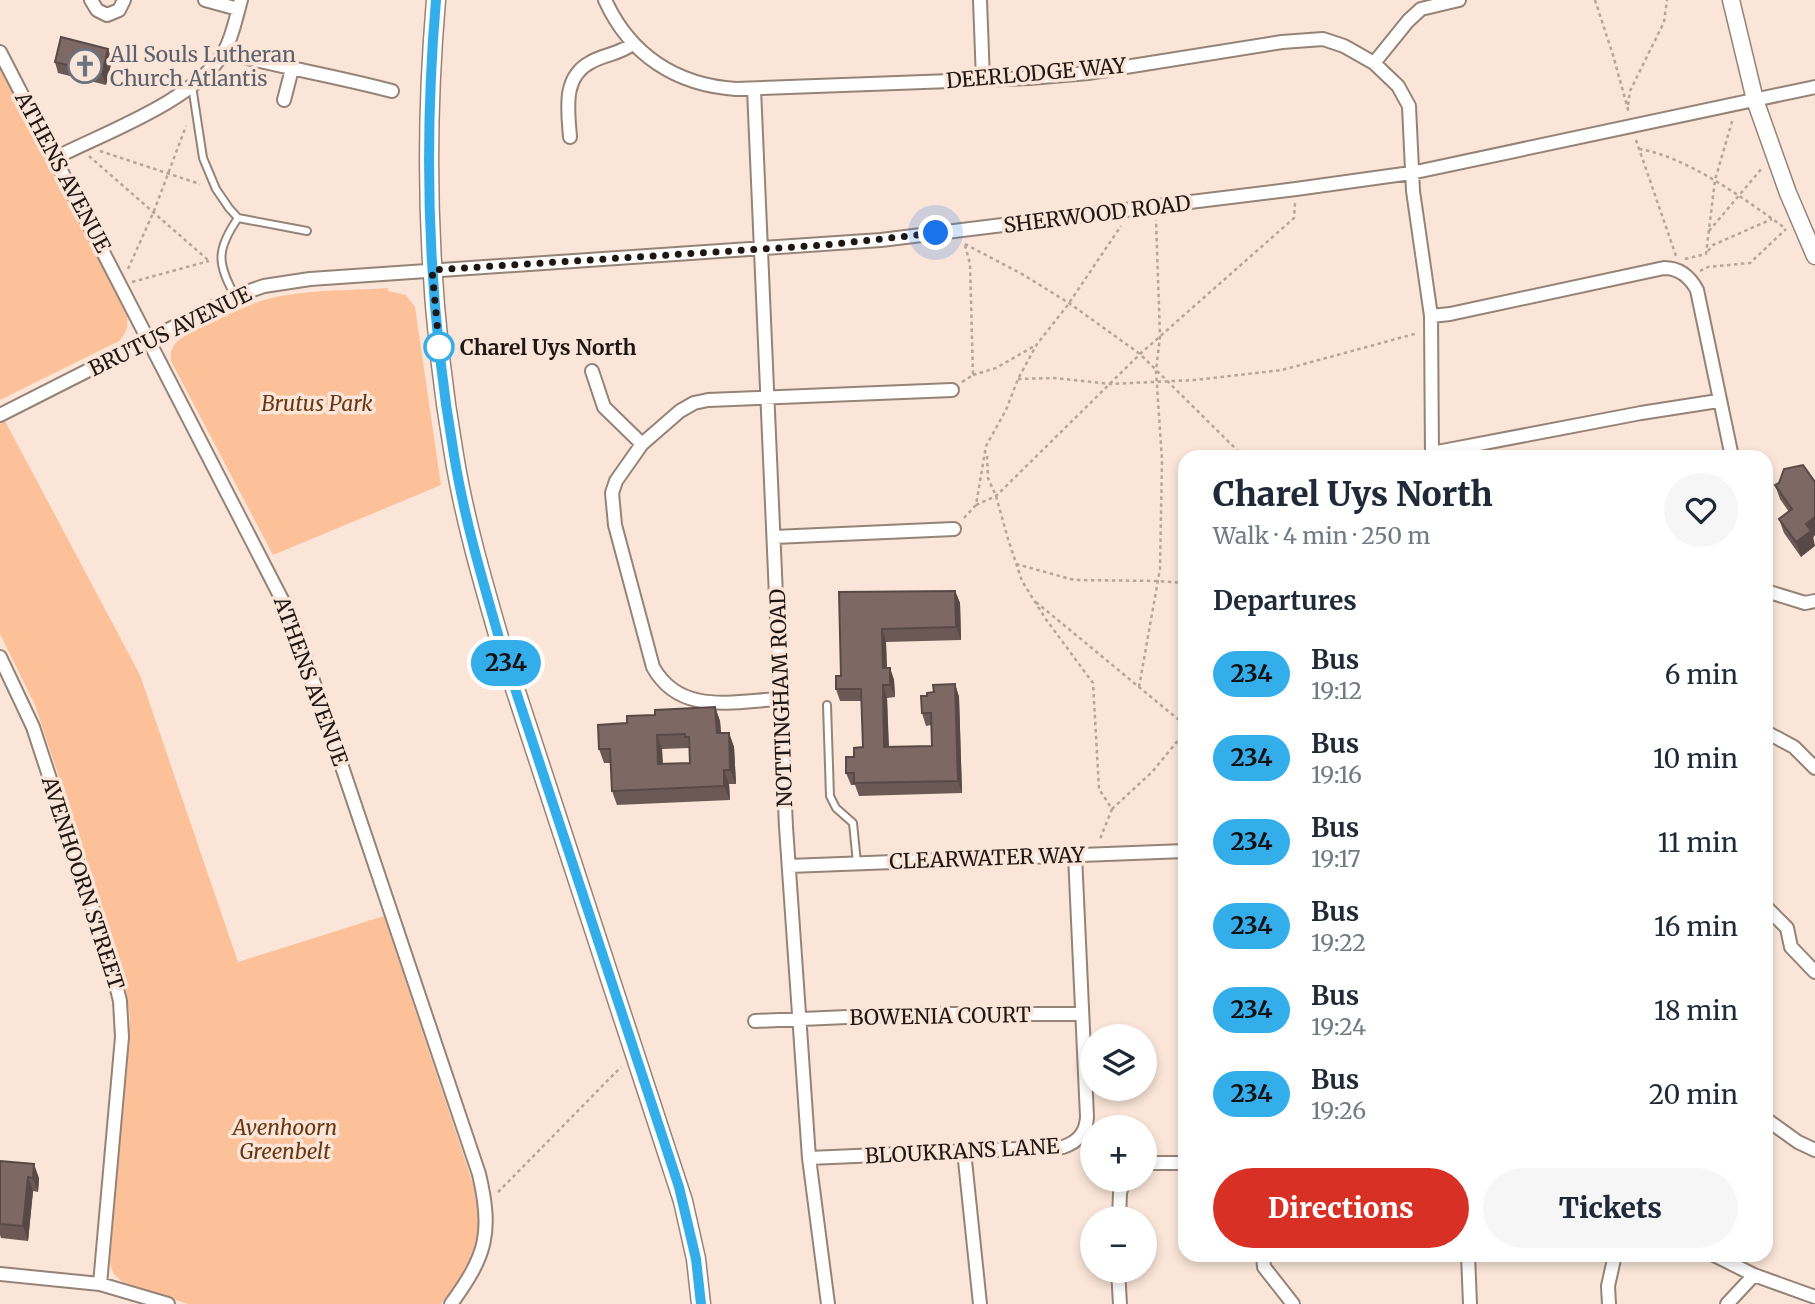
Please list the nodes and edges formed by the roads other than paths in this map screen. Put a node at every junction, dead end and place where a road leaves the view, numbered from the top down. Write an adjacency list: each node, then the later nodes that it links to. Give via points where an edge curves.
1 (91, 0): 2 (street, via 107,15 119,10)
2 (124, 0)
3 (205, 0): 9 (street)
4 (436, 0): 29 (main road, via 428,137)
5 (605, 0): 10 (street, DEERLODGE WAY)
6 (980, 0): 15 (street)
7 (1459, 0): 13 (street, via 1421,9)
8 (1731, 0): 21 (street)
9 (240, 5): 12 (street)
10 (632, 44): 18 (street, DEERLODGE WAY, via 683,79 718,88); 22 (street, via 576,74 568,97)
11 (0, 52): 23 (street, ATHENS AVENUE)
12 (223, 52): 14 (street); 16 (street)
13 (1374, 63): 15 (street, DEERLODGE WAY, via 1323,38 1088,73); 24 (street, DEERLODGE WAY, via 1398,86 1409,106)
14 (292, 69): 19 (street); 20 (street)
15 (983, 80): 18 (street, DEERLODGE WAY)
16 (192, 86): 23 (street, via 85,148); 25 (lane, via 203,158 216,189)
17 (1815, 88): 21 (street, SHERWOOD ROAD)
18 (754, 89): 27 (street, NOTTINGHAM ROAD)
19 (392, 91)
20 (284, 100)
21 (1747, 102): 24 (street, SHERWOOD ROAD); 28 (street, via 1775,160 1794,227)
22 (570, 138)
23 (55, 158): 32 (street, ATHENS AVENUE)
24 (1411, 173): 27 (street, SHERWOOD ROAD, via 881,240); 31 (street)
25 (238, 218): 26 (lane); 30 (lane, via 220,257)
26 (307, 231)
27 (761, 249): 29 (street, SHERWOOD ROAD); 35 (street, NOTTINGHAM ROAD)
28 (1815, 256)
29 (432, 270): 30 (street, BRUTUS AVENUE, via 299,281); 77 (main road, via 454,455 478,567 683,1201)
30 (235, 296): 32 (street, BRUTUS AVENUE)
31 (1430, 316): 36 (street, via 1674,269 1689,277 1697,290); 39 (street)
32 (149, 339): 37 (street, BRUTUS AVENUE); 76 (street, ATHENS AVENUE, via 293,621 479,1174 486,1205 482,1249)
33 (592, 371): 38 (street, via 604,407)
34 (952, 390): 35 (street)
35 (767, 398): 38 (street, via 694,403); 43 (street, NOTTINGHAM ROAD)
36 (1718, 401): 40 (street); 41 (street)
37 (0, 415)
38 (642, 444): 47 (street, via 616,481 612,509 653,667 675,693 694,701)
39 (1432, 450)
40 (1457, 450)
41 (1730, 450)
42 (954, 529): 43 (street)
43 (774, 537): 47 (street, NOTTINGHAM ROAD)
44 (1773, 593): 45 (street, via 1805,603)
45 (1815, 601)
46 (0, 657): 73 (street, AVENHOORN STREET, via 33,727 120,1001 122,1037)
47 (781, 699): 54 (street, NOTTINGHAM ROAD)
48 (827, 705): 53 (lane, via 830,796 853,822)
49 (1773, 736): 50 (street, via 1794,747)
50 (1815, 768)
51 (1178, 850): 52 (street, CLEARWATER WAY)
52 (1075, 855): 53 (street, CLEARWATER WAY); 57 (street, BLOUKRANS LANE)
53 (858, 863): 54 (street, CLEARWATER WAY)
54 (789, 866): 58 (street, NOTTINGHAM ROAD)
55 (1773, 914): 56 (street, via 1787,928 1791,947)
56 (1815, 972)
57 (1080, 1014): 58 (street, BOWENIA COURT); 62 (street, BLOUKRANS LANE, via 1087,1117 1077,1140 1062,1147)
58 (799, 1019): 59 (street, BOWENIA COURT); 63 (street, NOTTINGHAM ROAD)
59 (755, 1021)
60 (1773, 1124): 61 (street)
61 (1815, 1150)
62 (964, 1151): 63 (street, BLOUKRANS LANE); 79 (street)
63 (809, 1158): 78 (street, NOTTINGHAM ROAD)
64 (1157, 1163): 65 (street)
65 (1178, 1163)
66 (1264, 1262): 81 (street)
67 (1468, 1262): 82 (street)
68 (1613, 1262): 83 (street)
69 (1728, 1262): 71 (street)
70 (0, 1273): 73 (street)
71 (1754, 1275): 74 (street); 84 (street)
72 (1119, 1283): 80 (street)
73 (100, 1284): 75 (street)
74 (1815, 1297)
75 (168, 1304)
76 (451, 1304)
77 (701, 1304)
78 (828, 1304)
79 (980, 1304)
80 (1120, 1304)
81 (1293, 1304)
82 (1470, 1304)
83 (1609, 1304)
84 (1727, 1304)

